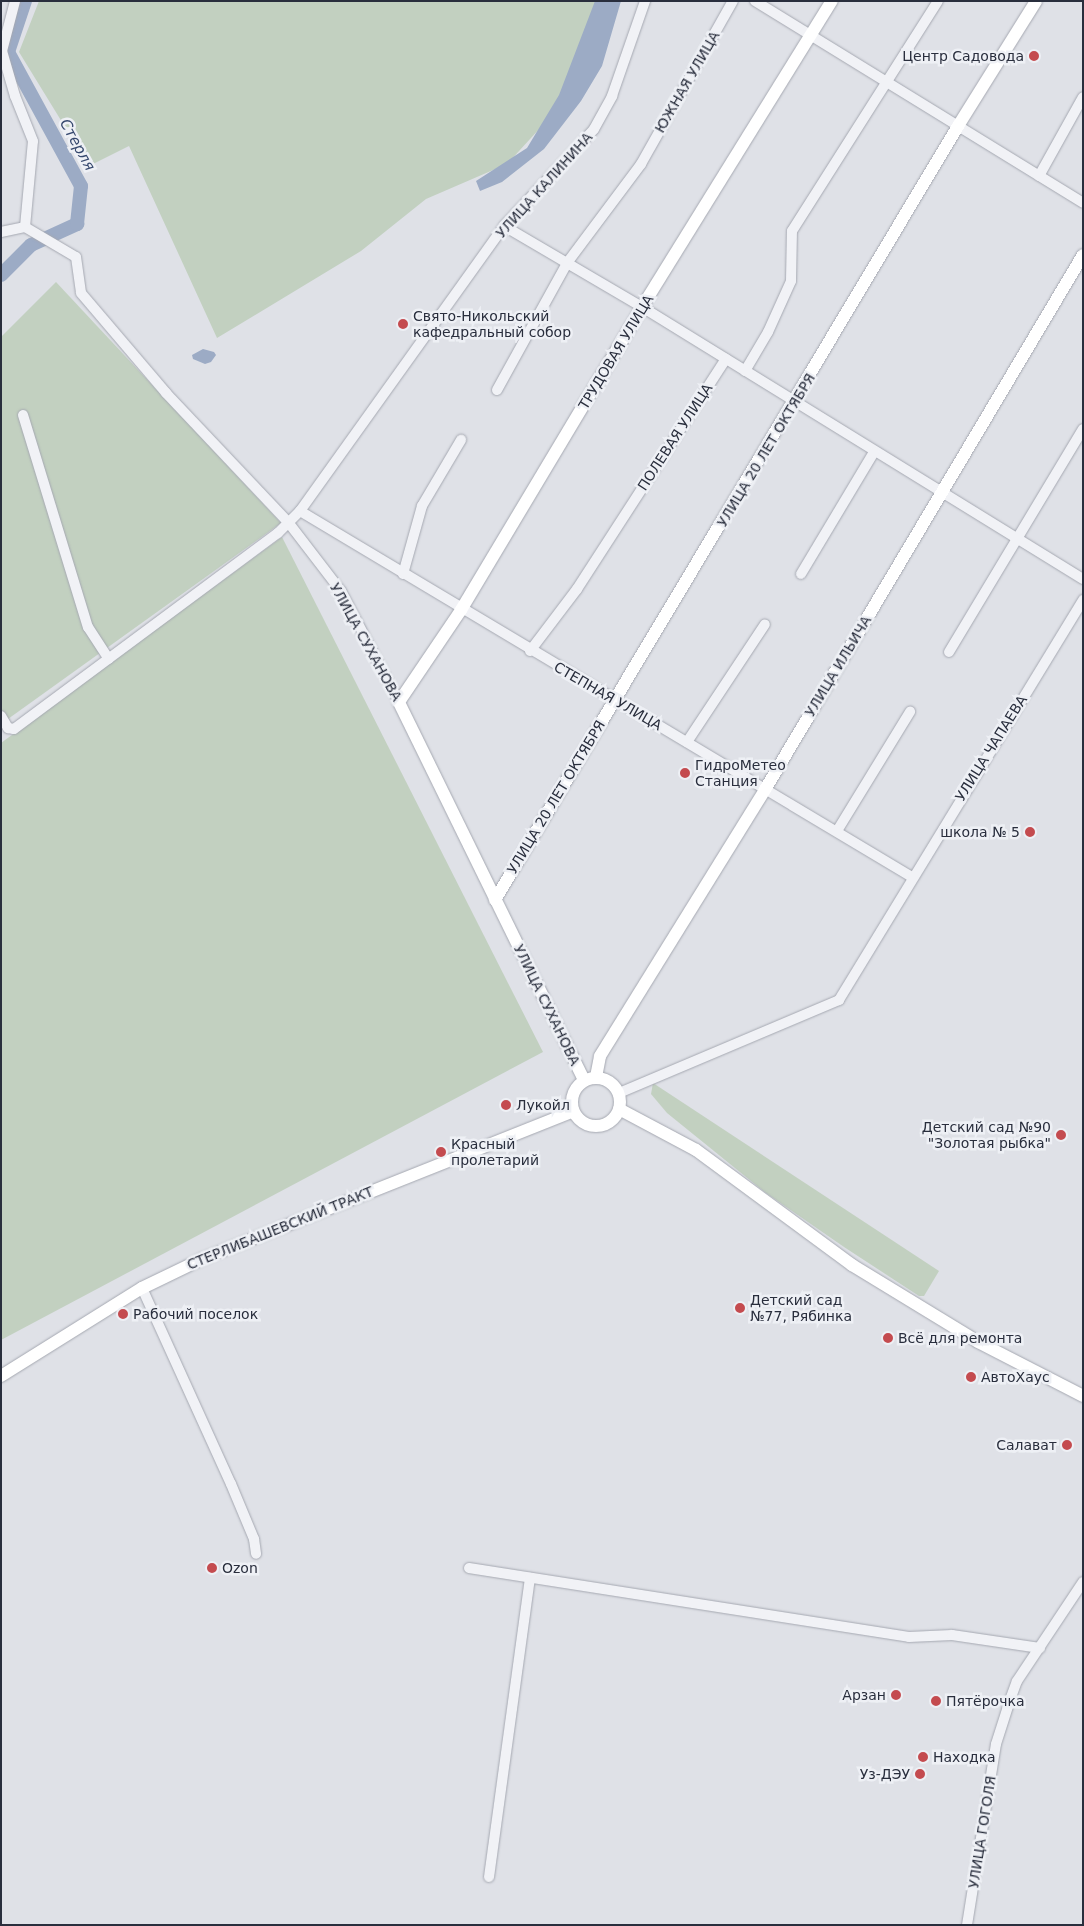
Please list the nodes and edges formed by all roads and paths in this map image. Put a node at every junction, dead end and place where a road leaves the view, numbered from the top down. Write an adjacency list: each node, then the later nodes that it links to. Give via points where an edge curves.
1 (15, 1): 15 (street, via 2,52 33,141)
2 (646, 1): 14 (street, УЛИЦА КАЛИНИНА, via 612,96 594,129)
3 (733, 1): 18 (street, ЮЖНАЯ УЛИЦА, via 640,164)
4 (755, 1): 8 (street)
5 (832, 1): 8 (main road, ТРУДОВАЯ УЛИЦА)
6 (938, 1): 9 (street)
7 (1036, 1): 11 (main road, УЛИЦА 20 ЛЕТ ОКТЯБРЯ)
8 (811, 37): 9 (street); 19 (main road, ТРУДОВАЯ УЛИЦА)
9 (885, 82): 11 (street); 21 (street, via 792,231 790,281 768,332)
10 (1083, 97): 12 (street)
11 (958, 126): 12 (street); 23 (main road, УЛИЦА 20 ЛЕТ ОКТЯБРЯ)
12 (1039, 176): 13 (street)
13 (1083, 203)
14 (504, 226): 18 (street); 29 (street, УЛИЦА КАЛИНИНА)
15 (25, 227): 16 (street); 30 (street, УЛИЦА СУХАНОВА, via 76,257 80,293 166,393)
16 (1, 232)
17 (1083, 255): 28 (main road, УЛИЦА ИЛЬИЧА)
18 (567, 262): 19 (street); 22 (street)
19 (642, 307): 20 (street); 36 (main road, ТРУДОВАЯ УЛИЦА)
20 (726, 359): 21 (street); 38 (street, ПОЛЕВАЯ УЛИЦА, via 577,589)
21 (745, 371): 23 (street)
22 (497, 390)
23 (795, 403): 27 (street); 41 (main road, УЛИЦА 20 ЛЕТ ОКТЯБРЯ)
24 (23, 415): 40 (street, via 88,627)
25 (1083, 429): 31 (street)
26 (461, 440): 32 (street, via 422,506)
27 (874, 452): 28 (street); 33 (street)
28 (940, 492): 31 (street); 47 (main road, УЛИЦА ИЛЬИЧА)
29 (300, 511): 30 (street, УЛИЦА КАЛИНИНА); 32 (street, СТЕПНАЯ УЛИЦА)
30 (288, 522): 40 (street, УЛИЦА КАЛИНИНА, via 278,533); 42 (street, УЛИЦА СУХАНОВА, via 341,591)
31 (1017, 539): 34 (street); 39 (street)
32 (403, 574): 36 (street, СТЕПНАЯ УЛИЦА)
33 (800, 574)
34 (1083, 580)
35 (1083, 600): 49 (street, УЛИЦА ЧАПАЕВА)
36 (462, 610): 38 (street, СТЕПНАЯ УЛИЦА); 42 (main road, ТРУДОВАЯ УЛИЦА)
37 (765, 624): 46 (street)
38 (530, 651): 41 (street, СТЕПНАЯ УЛИЦА)
39 (949, 652)
40 (109, 659): 45 (street, УЛИЦА КАЛИНИНА, via 14,729)
41 (614, 700): 46 (street, СТЕПНАЯ УЛИЦА); 50 (main road, УЛИЦА 20 ЛЕТ ОКТЯБРЯ)
42 (399, 702): 50 (main road, УЛИЦА СУХАНОВА)
43 (910, 712): 48 (street)
44 (1, 716): 45 (street)
45 (4, 730)
46 (687, 742): 47 (street, СТЕПНАЯ УЛИЦА)
47 (766, 788): 48 (street, СТЕПНАЯ УЛИЦА); 51 (main road, УЛИЦА ИЛЬИЧА, via 600,1056)
48 (837, 831): 49 (street, СТЕПНАЯ УЛИЦА)
49 (912, 877): 52 (street, УЛИЦА ЧАПАЕВА, via 838,1000)
50 (495, 900): 51 (main road, УЛИЦА СУХАНОВА)
51 (590, 1079): 52 (main road, via 609,1081); 54 (main road, via 574,1090)
52 (619, 1093): 53 (main road)
53 (619, 1109): 54 (main road, via 609,1122 594,1126 580,1120); 57 (main road, via 696,1150 852,1264 978,1342)
54 (573, 1111): 55 (main road, СТЕРЛИБАШЕВСКИЙ ТРАКТ, via 211,1256)
55 (142, 1288): 56 (main road, СТЕРЛИБАШЕВСКИЙ ТРАКТ); 58 (street, via 231,1484 254,1539)
56 (1, 1376)
57 (1083, 1396)
58 (256, 1554)
59 (468, 1568): 60 (street)
60 (530, 1578): 62 (street, via 909,1637 952,1635); 63 (street)
61 (1083, 1582): 62 (street, УЛИЦА ГОГОЛЯ)
62 (1040, 1648): 64 (street, УЛИЦА ГОГОЛЯ, via 1017,1681 996,1744)
63 (489, 1877)
64 (967, 1925)

